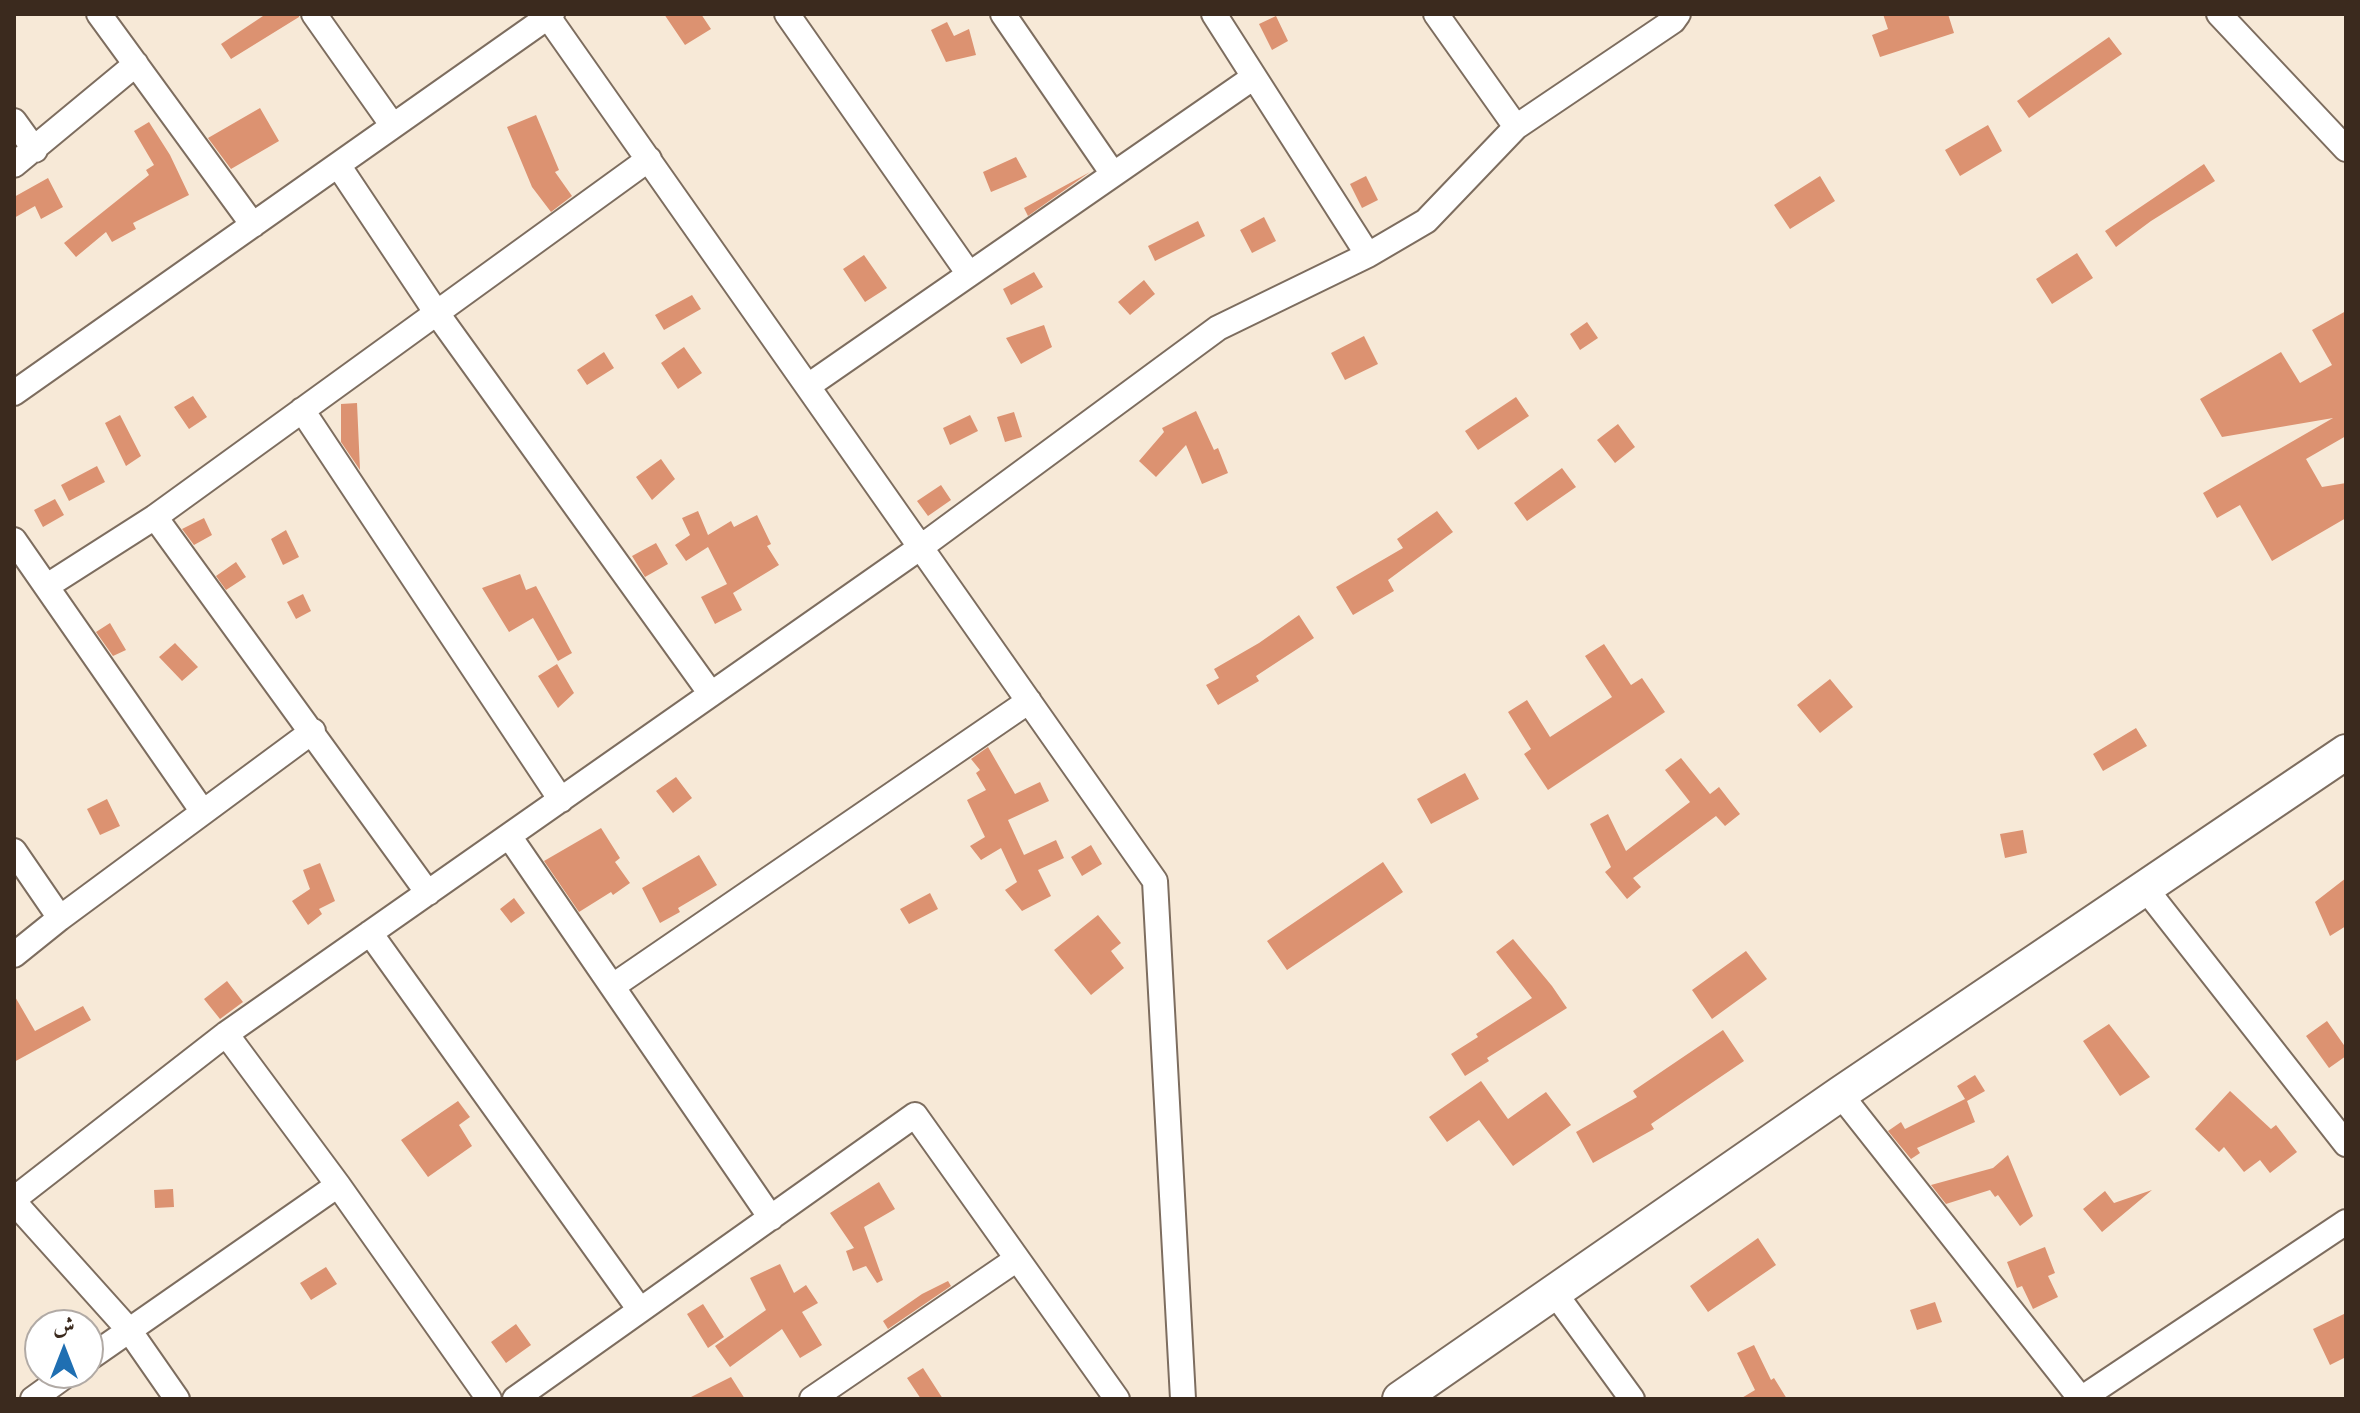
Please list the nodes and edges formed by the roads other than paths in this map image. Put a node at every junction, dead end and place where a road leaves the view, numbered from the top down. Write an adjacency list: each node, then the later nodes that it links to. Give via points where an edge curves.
1 (99, 14): 10 (street)
2 (314, 14): 13 (street)
3 (787, 14): 23 (street)
4 (1003, 14): 20 (street)
5 (1214, 14): 11 (street)
6 (1436, 14): 14 (street)
7 (2219, 14): 15 (street)
8 (549, 15): 13 (street); 17 (street)
9 (1673, 16): 14 (street)
10 (136, 64): 16 (street); 21 (street)
11 (1254, 77): 20 (street); 22 (street)
12 (14, 121): 16 (street)
13 (393, 126): 19 (street)
14 (1516, 127): 22 (street, via 1426,221)
15 (2346, 149)
16 (35, 150): 18 (street)
17 (649, 159): 24 (street); 25 (street)
18 (14, 165)
19 (338, 165): 21 (street); 24 (street)
20 (1113, 174): 23 (street)
21 (253, 225): 26 (street)
22 (1368, 255): 30 (street, via 1218,328)
23 (969, 274): 25 (street)
24 (436, 312): 27 (street); 32 (street)
25 (808, 386): 30 (street)
26 (14, 393)
27 (302, 410): 28 (street); 36 (street)
28 (155, 517): 31 (street); 34 (street)
29 (14, 540): 31 (street)
30 (921, 547): 32 (street); 33 (street)
31 (47, 586): 37 (street)
32 (711, 694): 36 (street)
33 (1029, 701): 45 (street); 63 (street, via 1155,881)
34 (313, 731): 37 (street); 41 (street)
35 (2346, 752): 40 (main road)
36 (561, 800): 38 (street)
37 (203, 812): 42 (street)
38 (509, 836): 41 (street); 45 (street)
39 (14, 851): 42 (street)
40 (2145, 888): 47 (main road); 48 (street)
41 (428, 893): 43 (street)
42 (60, 918): 44 (street)
43 (370, 933): 46 (street); 55 (street)
44 (14, 955)
45 (613, 986): 51 (street)
46 (226, 1034): 49 (street); 50 (street)
47 (1840, 1094): 54 (main road); 66 (street)
48 (2346, 1144)
49 (338, 1185): 56 (street); 60 (street)
50 (14, 1201): 56 (street)
51 (771, 1218): 53 (street, via 915,1115); 55 (street)
52 (2346, 1222): 66 (street)
53 (1017, 1259): 58 (street); 62 (street)
54 (1554, 1292): 64 (main road); 65 (street)
55 (640, 1310): 61 (street)
56 (129, 1330): 57 (street); 59 (street)
57 (104, 1348)
58 (1114, 1398)
59 (177, 1399)
60 (489, 1399)
61 (515, 1399)
62 (812, 1399)
63 (1183, 1399)
64 (1400, 1399)
65 (1632, 1399)
66 (2081, 1399)

